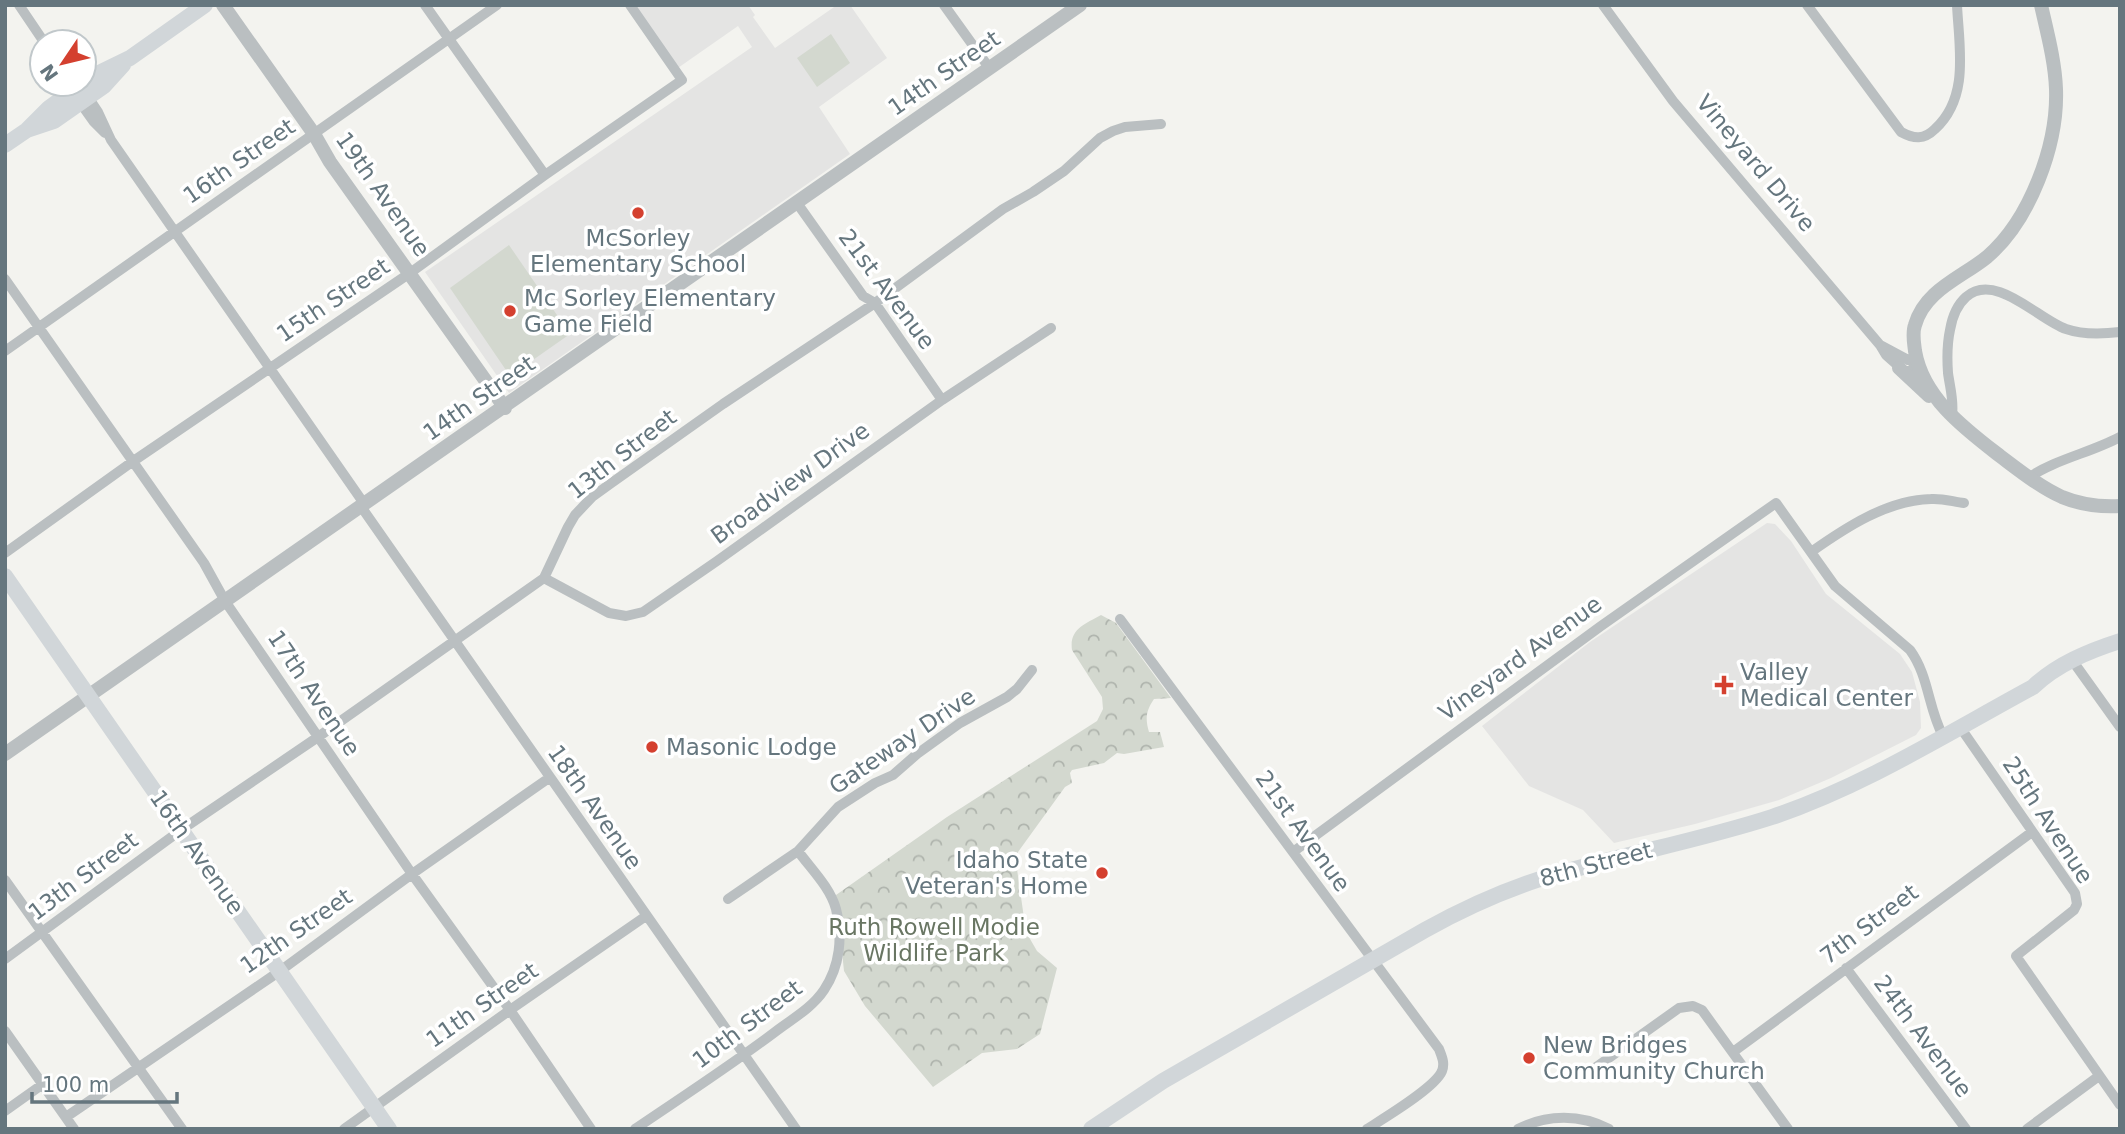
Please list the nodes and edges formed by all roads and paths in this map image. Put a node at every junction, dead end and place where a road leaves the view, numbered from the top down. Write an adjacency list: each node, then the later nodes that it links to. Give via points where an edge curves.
1 (19, 5): 13 (street)
2 (205, 5): 16 (main road)
3 (223, 5): 20 (street, 19th Avenue)
4 (425, 5): 14 (street)
5 (498, 5): 14 (street, 16th Street)
6 (630, 5): 22 (street, 15th Street, via 682,80)
7 (944, 5): 15 (street)
8 (1080, 5): 15 (street, 14th Street)
9 (1603, 5): 31 (street, Vineyard Drive, via 1673,101)
10 (1807, 5): 11 (street, via 1901,132 1912,138 1931,133 1941,124 1956,98 1960,74)
11 (1957, 5)
12 (2041, 5): 33 (street, via 2056,99 2038,183 2013,229 1987,257 1923,306 1913,337)
13 (35, 28)
14 (449, 40): 20 (street, 16th Street); 22 (street)
15 (990, 69): 23 (street, 14th Street)
16 (98, 77)
17 (65, 98): 21 (main road)
18 (85, 98): 24 (street, 18th Avenue)
19 (1161, 124): 27 (street, 13th Street, via 1125,127 1100,138 1064,171 1003,209)
20 (314, 134): 24 (street, 16th Street); 25 (street, 19th Avenue)
21 (5, 145)
22 (545, 175): 25 (street, 15th Street)
23 (797, 203): 27 (street, 21st Avenue, via 863,296); 37 (street, 14th Street)
24 (174, 232): 28 (street, 16th Street); 35 (street, 18th Avenue)
25 (410, 273): 35 (street, 15th Street); 37 (street, 19th Avenue)
26 (5, 279): 28 (street, 17th Avenue)
27 (875, 303): 36 (street, 21st Avenue); 48 (street, 13th Street, via 592,497 568,527)
28 (39, 326): 32 (street, 16th Street); 40 (street, 17th Avenue)
29 (1051, 328): 36 (street, Broadview Drive)
30 (2120, 332): 38 (street, via 2068,330 2001,292 1974,290 1959,305 1949,333)
31 (1880, 345): 33 (street, Vineyard Drive); 34 (street, Vineyard Drive)
32 (5, 351)
33 (1918, 362): 34 (street, via 1906,371); 38 (street, via 1927,383)
34 (1899, 368): 38 (street)
35 (271, 369): 40 (street, 15th Street); 43 (street, 18th Avenue)
36 (942, 400): 48 (street, Broadview Drive, via 643,612 626,617 609,613)
37 (505, 408): 43 (street, 14th Street)
38 (1952, 415): 41 (street)
39 (2120, 437): 41 (street)
40 (132, 462): 46 (street, 15th Street); 49 (street, 17th Avenue, via 204,563)
41 (2028, 478): 44 (street, via 2069,500)
42 (1964, 503): 45 (street, via 1934,498 1893,505)
43 (363, 506): 49 (street, 14th Street); 51 (street, 18th Avenue)
44 (2120, 506)
45 (1811, 552): 58 (street, via 1835,586 1910,650 1923,672); 65 (street, Vineyard Avenue, via 1776,503)
46 (5, 553)
47 (5, 576): 55 (main road, 16th Avenue)
48 (544, 578): 51 (street, 13th Street)
49 (225, 601): 55 (street, 14th Street); 59 (street, 17th Avenue)
50 (1121, 620): 65 (street, 21st Avenue)
51 (454, 640): 59 (street, 13th Street); 61 (street, 18th Avenue)
52 (2120, 640): 53 (main road, 8th Street)
53 (2072, 660): 56 (main road, 8th Street); 57 (street)
54 (1032, 670): 64 (street, Gateway Drive, via 1007,697 952,727 893,775 838,807)
55 (88, 695): 60 (street, 14th Street); 62 (main road, 16th Avenue)
56 (1960, 727): 58 (main road, 8th Street); 63 (street, 25th Avenue)
57 (2120, 727)
58 (1943, 736): 72 (main road, 8th Street, via 1869,776 1785,812 1499,894)
59 (318, 737): 62 (street, 13th Street); 66 (street, 17th Avenue)
60 (5, 754)
61 (549, 778): 66 (street, 12th Street); 69 (street, 18th Avenue)
62 (181, 830): 70 (street, 13th Street); 74 (main road, 16th Avenue)
63 (2032, 832): 73 (street, 7th Street); 81 (street, 25th Avenue, via 2075,892 2077,904 2016,956)
64 (798, 851): 68 (street, Gateway Drive); 78 (street, 10th Street, via 834,901 840,932 837,962 819,996)
65 (1293, 852): 72 (street, 21st Avenue)
66 (412, 874): 74 (street, 12th Street); 75 (street, 17th Avenue)
67 (5, 880): 70 (street)
68 (728, 899)
69 (646, 916): 75 (street, 11th Street); 78 (street, 18th Avenue)
70 (43, 933): 71 (street, 13th Street); 79 (street)
71 (5, 959)
72 (1373, 961): 95 (main road, 8th Street, via 1163,1081); 96 (street, 21st Avenue, via 1443,1058 1438,1077)
73 (1846, 968): 77 (street, 7th Street); 99 (street, 24th Avenue)
74 (280, 971): 79 (street, 12th Street); 84 (main road, 16th Avenue)
75 (510, 1010): 84 (street, 11th Street); 92 (street, 17th Avenue)
76 (5, 1031): 82 (street)
77 (1733, 1052): 80 (street, via 1702,1010 1679,1008); 98 (street)
78 (745, 1055): 93 (street, 10th Street); 94 (street, 18th Avenue)
79 (138, 1066): 86 (street, 12th Street); 89 (street)
80 (1585, 1075)
81 (2099, 1076): 83 (street, 25th Avenue); 100 (street)
82 (43, 1084): 85 (street); 86 (street)
83 (2116, 1100)
84 (375, 1108): 90 (street, 11th Street); 91 (main road, 16th Avenue)
85 (5, 1111)
86 (66, 1117): 88 (street)
87 (1519, 1128): 97 (street, via 1567,1118)
88 (74, 1129)
89 (182, 1129)
90 (344, 1129)
91 (389, 1129)
92 (591, 1129)
93 (635, 1129)
94 (796, 1129)
95 (1091, 1129)
96 (1367, 1129)
97 (1609, 1129)
98 (1788, 1129)
99 (1966, 1129)
100 (2027, 1129)

